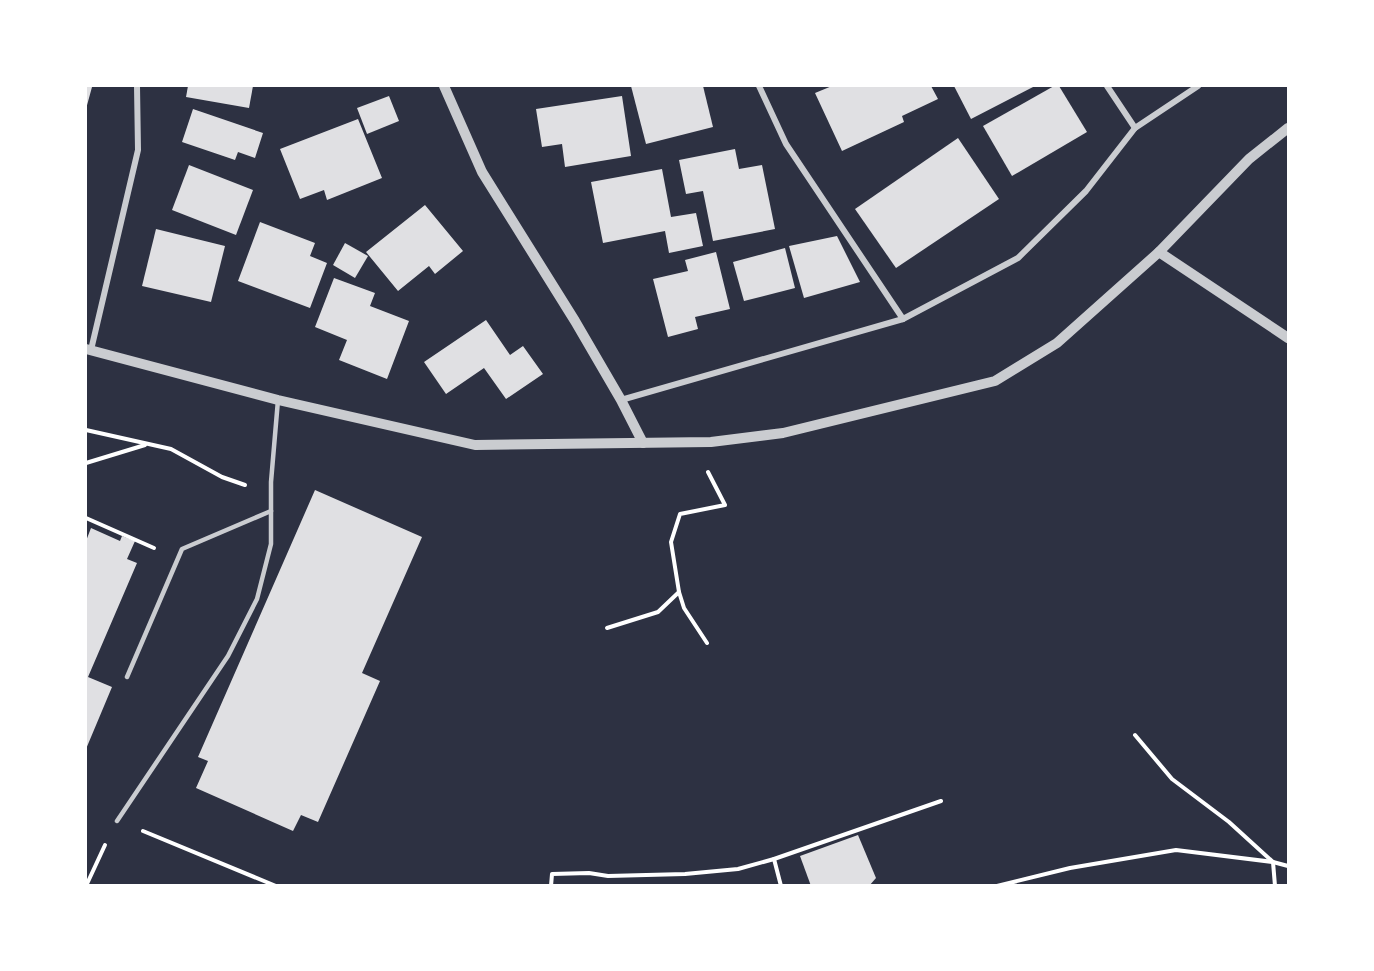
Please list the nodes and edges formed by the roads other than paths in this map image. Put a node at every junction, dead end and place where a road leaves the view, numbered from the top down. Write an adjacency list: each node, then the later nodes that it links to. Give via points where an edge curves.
1 (137, 86): 11 (street, via 138,150)
2 (444, 86): 13 (street, via 482,172)
3 (759, 86): 9 (street, via 786,144)
4 (1107, 86): 6 (street)
5 (1198, 86): 6 (street)
6 (1135, 128): 9 (street, via 1086,191 1018,258)
7 (1288, 128): 8 (street, via 1249,159)
8 (1159, 252): 10 (street); 14 (street, via 1057,343 995,381 783,433)
9 (903, 319): 13 (street)
10 (1288, 338)
11 (88, 350): 12 (street)
12 (278, 400): 14 (street, via 475,446); 15 (lane)
13 (621, 400): 14 (street)
14 (644, 443)
15 (271, 511): 16 (lane, via 182,549); 17 (lane, via 271,544 257,599 228,656)
16 (127, 677)
17 (117, 821)

